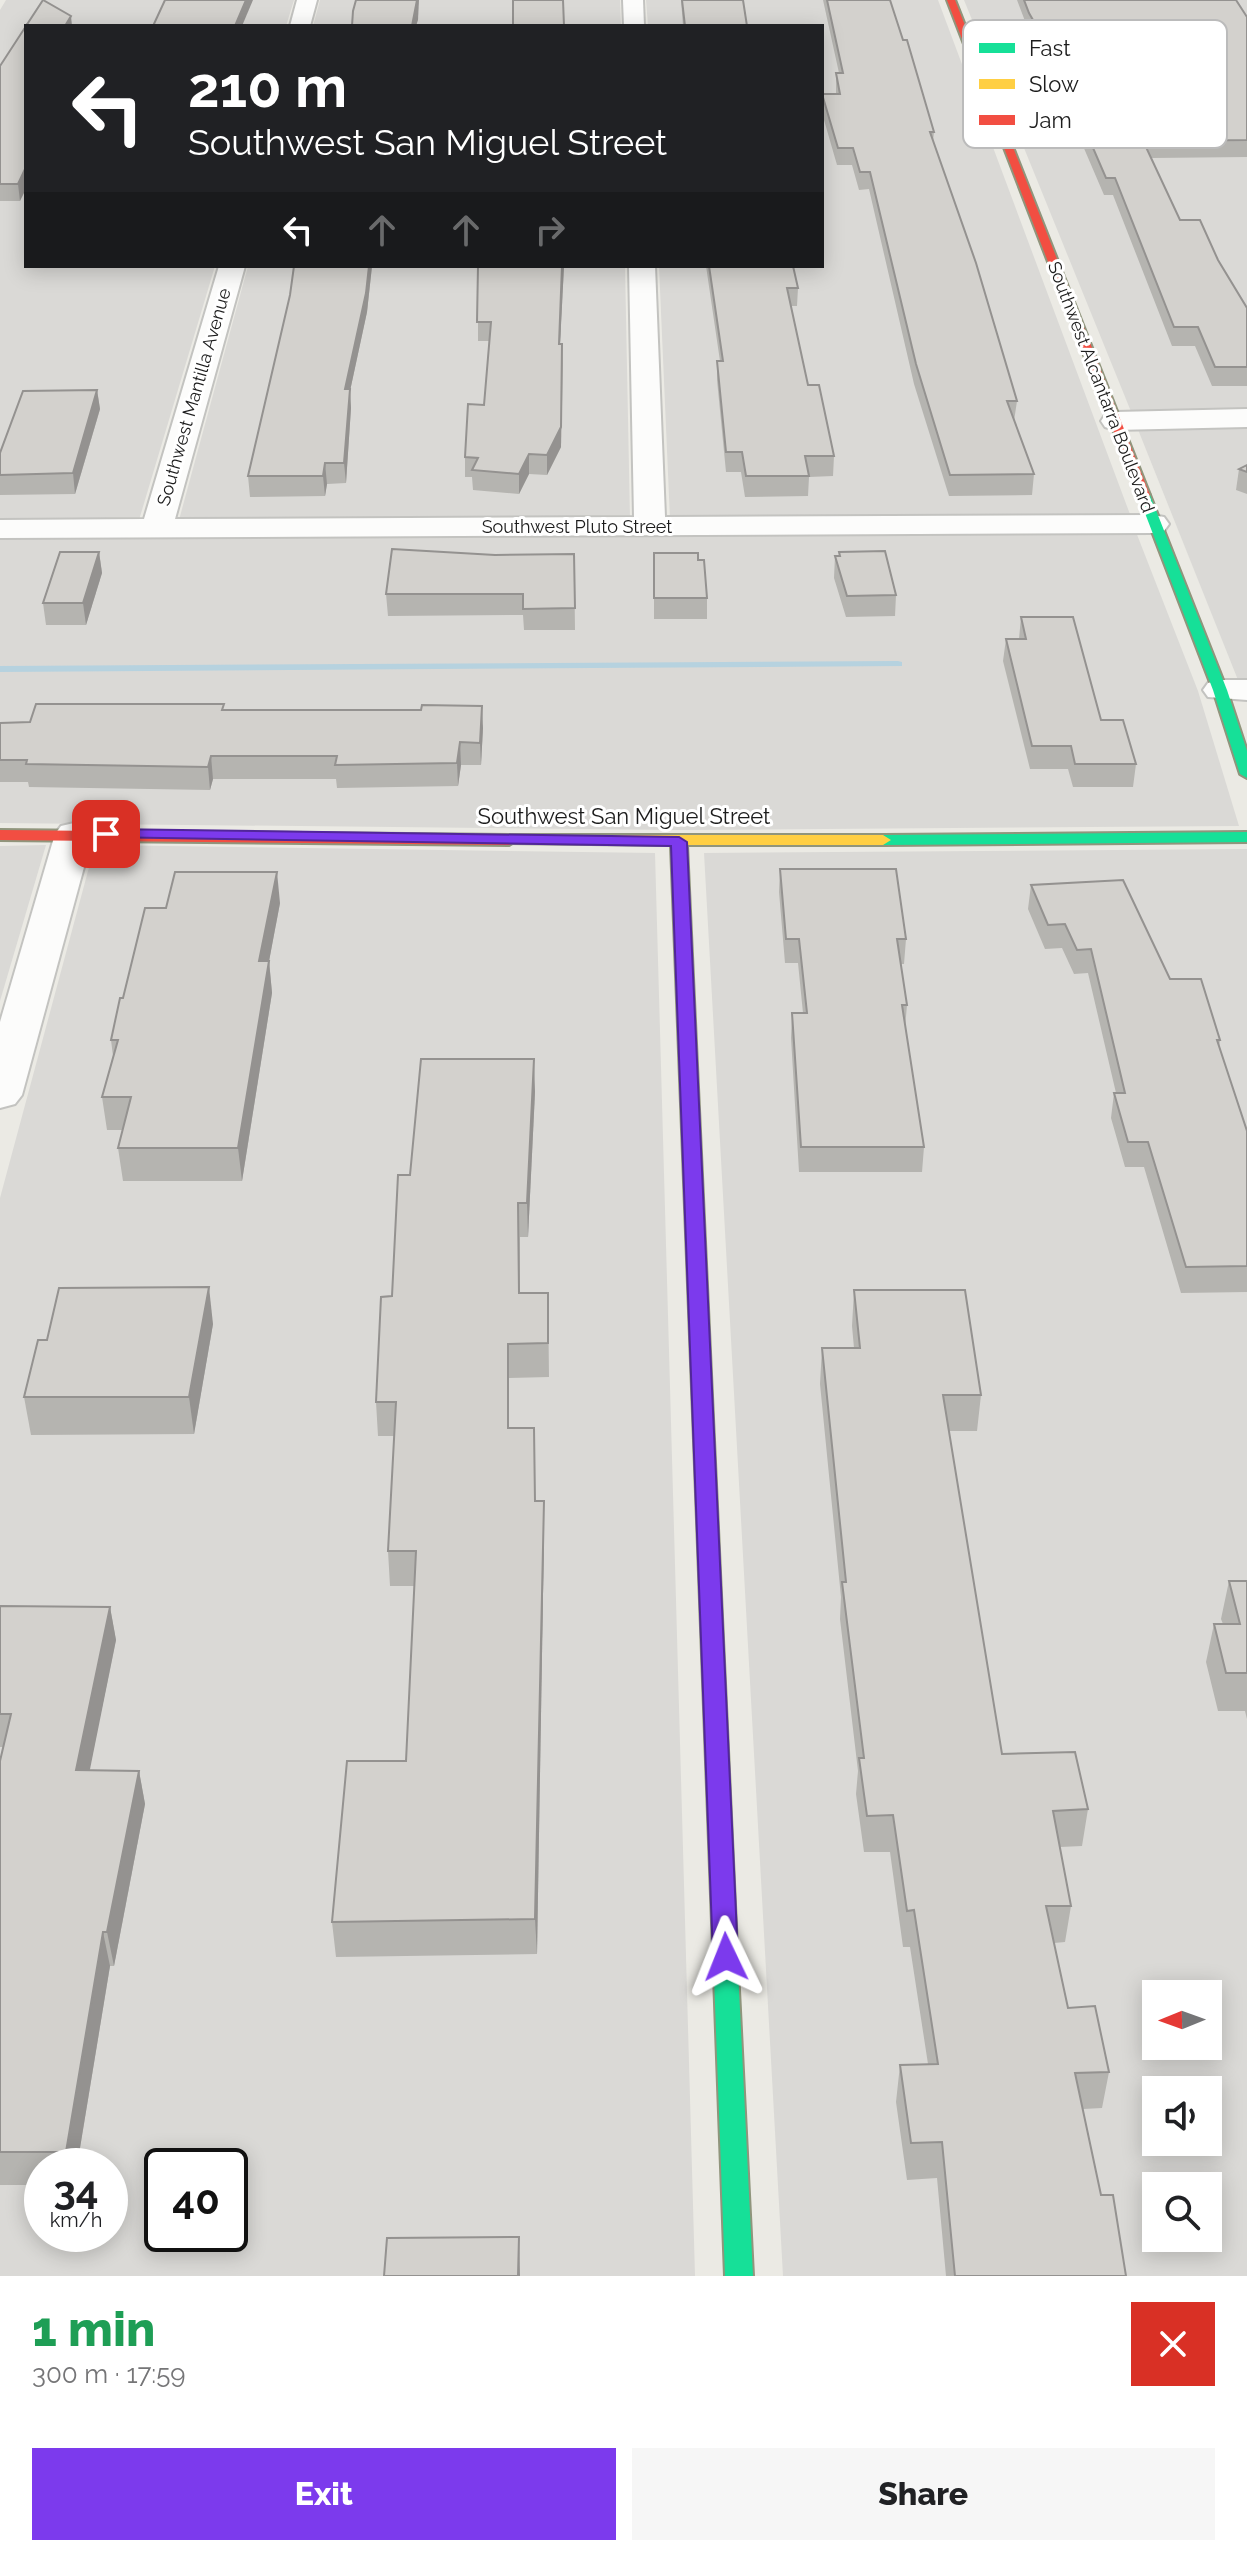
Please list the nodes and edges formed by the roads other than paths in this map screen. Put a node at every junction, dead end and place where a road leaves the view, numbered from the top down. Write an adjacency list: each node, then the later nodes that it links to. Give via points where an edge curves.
1 (307, 0): 4 (street)
2 (633, 0): 5 (street)
3 (951, 0): 6 (street, Southwest Alcantarra Boulevard)
4 (301, 24)
5 (634, 24)
6 (963, 31)
7 (1009, 148): 11 (street, Southwest Alcantarra Boulevard)
8 (231, 268): 14 (street, Southwest Mantilla Avenue)
9 (642, 268): 13 (street)
10 (1247, 418): 11 (street)
11 (1115, 421): 12 (street, Southwest Alcantarra Boulevard)
12 (1153, 524): 13 (street, Southwest Pluto Street); 16 (street, Southwest Alcantarra Boulevard)
13 (650, 526): 14 (street, Southwest Pluto Street)
14 (157, 528): 15 (street, Southwest Pluto Street)
15 (0, 529)
16 (1234, 690): 17 (street, Southwest Alcantarra Boulevard)
17 (1247, 774)
18 (74, 834): 19 (street, Southwest San Miguel Street); 21 (street, Southwest San Miguel Street); 22 (street)
19 (0, 835)
20 (1247, 837): 21 (street, Southwest San Miguel Street)
21 (679, 842): 23 (street)
22 (0, 1095)
23 (739, 2276)

